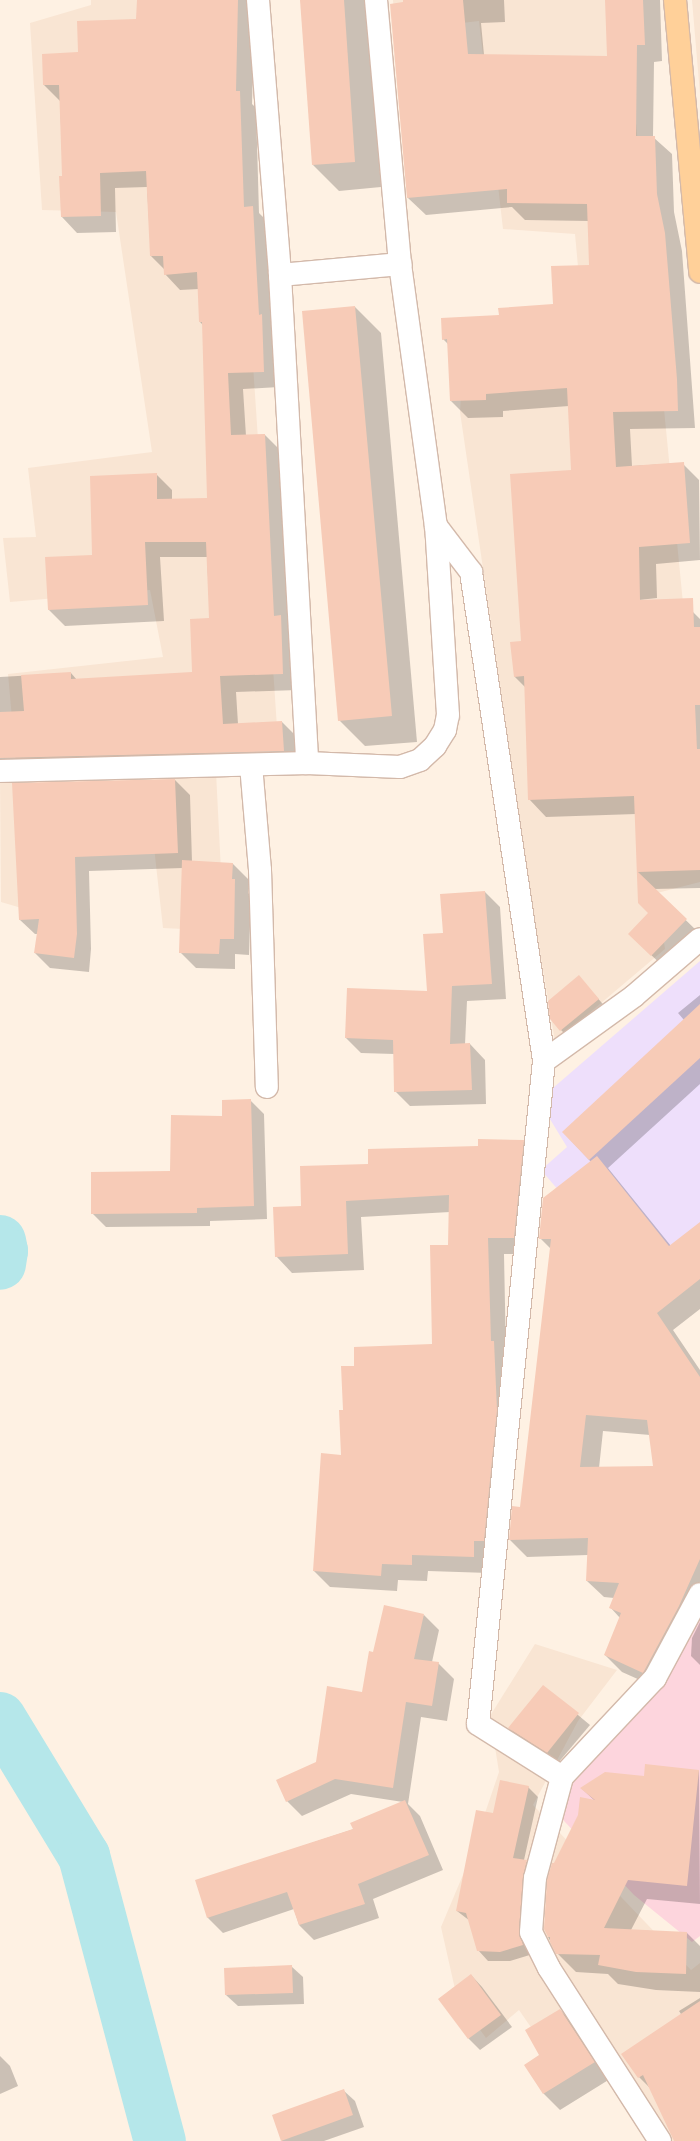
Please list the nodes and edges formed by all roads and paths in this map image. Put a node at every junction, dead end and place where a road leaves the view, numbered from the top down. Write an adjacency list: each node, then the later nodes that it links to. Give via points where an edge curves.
1 (258, 0): 6 (street)
2 (376, 0): 4 (street)
3 (675, 0): 5 (main road)
4 (400, 264): 6 (street); 7 (street)
5 (700, 272)
6 (280, 275): 8 (street)
7 (436, 526): 8 (street, via 448,715 445,730 436,746 420,760 400,767); 12 (street, via 471,572)
8 (307, 763): 9 (street)
9 (251, 765): 10 (street); 13 (street, via 260,870)
10 (0, 771)
11 (700, 939): 12 (street, via 634,996)
12 (544, 1060): 15 (street, via 478,1724)
13 (267, 1087)
14 (700, 1594): 15 (street, via 655,1678)
15 (562, 1777): 16 (street, via 535,1878 531,1932 548,1968)
16 (660, 2141)

